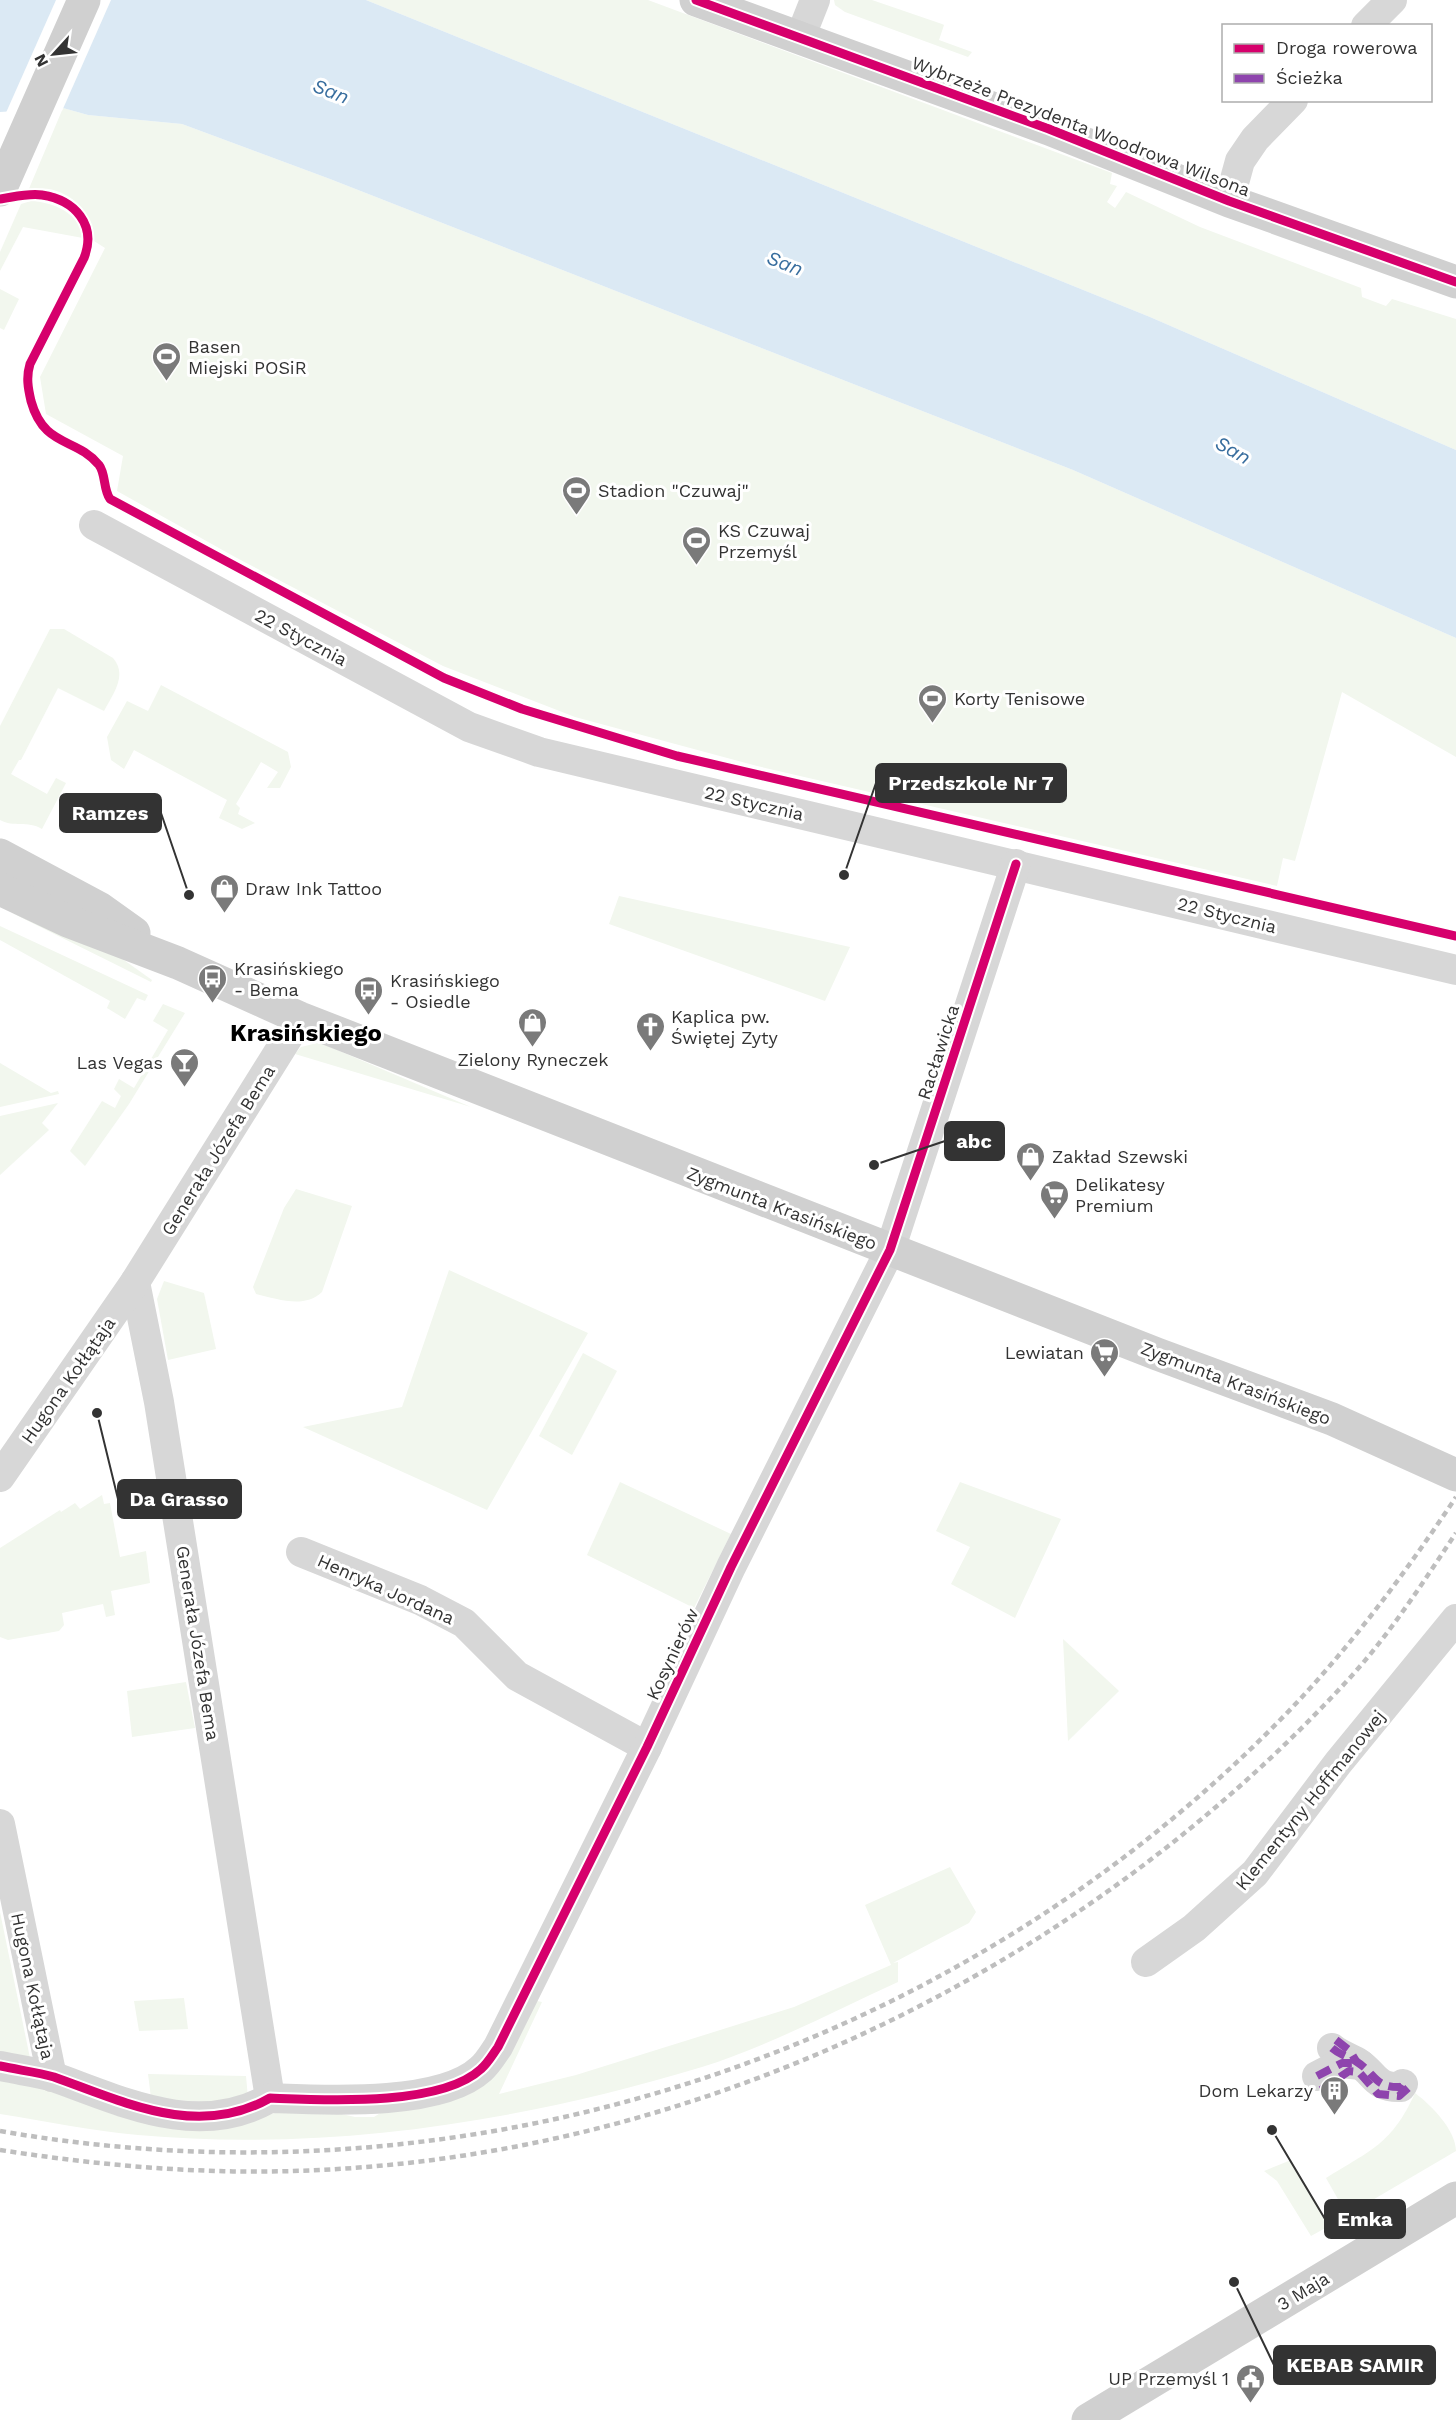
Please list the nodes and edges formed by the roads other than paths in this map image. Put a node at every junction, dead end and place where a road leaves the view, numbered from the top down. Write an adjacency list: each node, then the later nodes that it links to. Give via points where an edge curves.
1 (84, 0): 8 (street)
2 (696, 0): 6 (street, Wybrzeże Prezydenta Woodrowa Wilsona)
3 (815, 0): 6 (street)
4 (1392, 0): 5 (street)
5 (1368, 24)
6 (800, 38): 9 (street, Wybrzeże Prezydenta Woodrowa Wilsona, via 1049,129)
7 (1291, 102): 9 (street, via 1255,139 1240,161)
8 (0, 190)
9 (1228, 201): 10 (street, Wybrzeże Prezydenta Woodrowa Wilsona)
10 (1456, 282)
11 (94, 525): 13 (street, 22 Stycznia, via 469,727 539,752)
12 (0, 855): 15 (street, Zygmunta Krasińskiego, via 99,908)
13 (1016, 864): 16 (street, 22 Stycznia); 18 (street, Racławicka)
14 (0, 890): 15 (street, Zygmunta Krasińskiego)
15 (178, 963): 17 (street, Zygmunta Krasińskiego)
16 (1456, 970)
17 (300, 1018): 18 (street, Zygmunta Krasińskiego); 19 (street, Generała Józefa Bema)
18 (890, 1250): 20 (street, Zygmunta Krasińskiego, via 1332,1419); 24 (street, Kosynierów, via 731,1568)
19 (135, 1282): 21 (street, Hugona Kołłątaja); 31 (street, Generała Józefa Bema, via 161,1413)
20 (1456, 1475)
21 (0, 1477)
22 (302, 1552): 24 (street, Henryka Jordana, via 420,1600 464,1623 517,1676)
23 (1456, 1619): 26 (street, Klementyny Hoffmanowej, via 1254,1873 1194,1928)
24 (647, 1748): 31 (street, Kosynierów, via 498,2047 480,2070 457,2084 416,2095)
25 (0, 1824): 29 (street, Hugona Kołłątaja)
26 (1146, 1962)
27 (0, 2066): 29 (street)
28 (1317, 2076): 30 (street, via 1342,2062 1346,2053 1381,2085 1389,2088)
29 (52, 2077): 31 (street, via 144,2110 185,2116 221,2116 250,2109)
30 (1403, 2084)
31 (270, 2098)
32 (1456, 2198): 33 (street, 3 Maja)
33 (1088, 2420)

